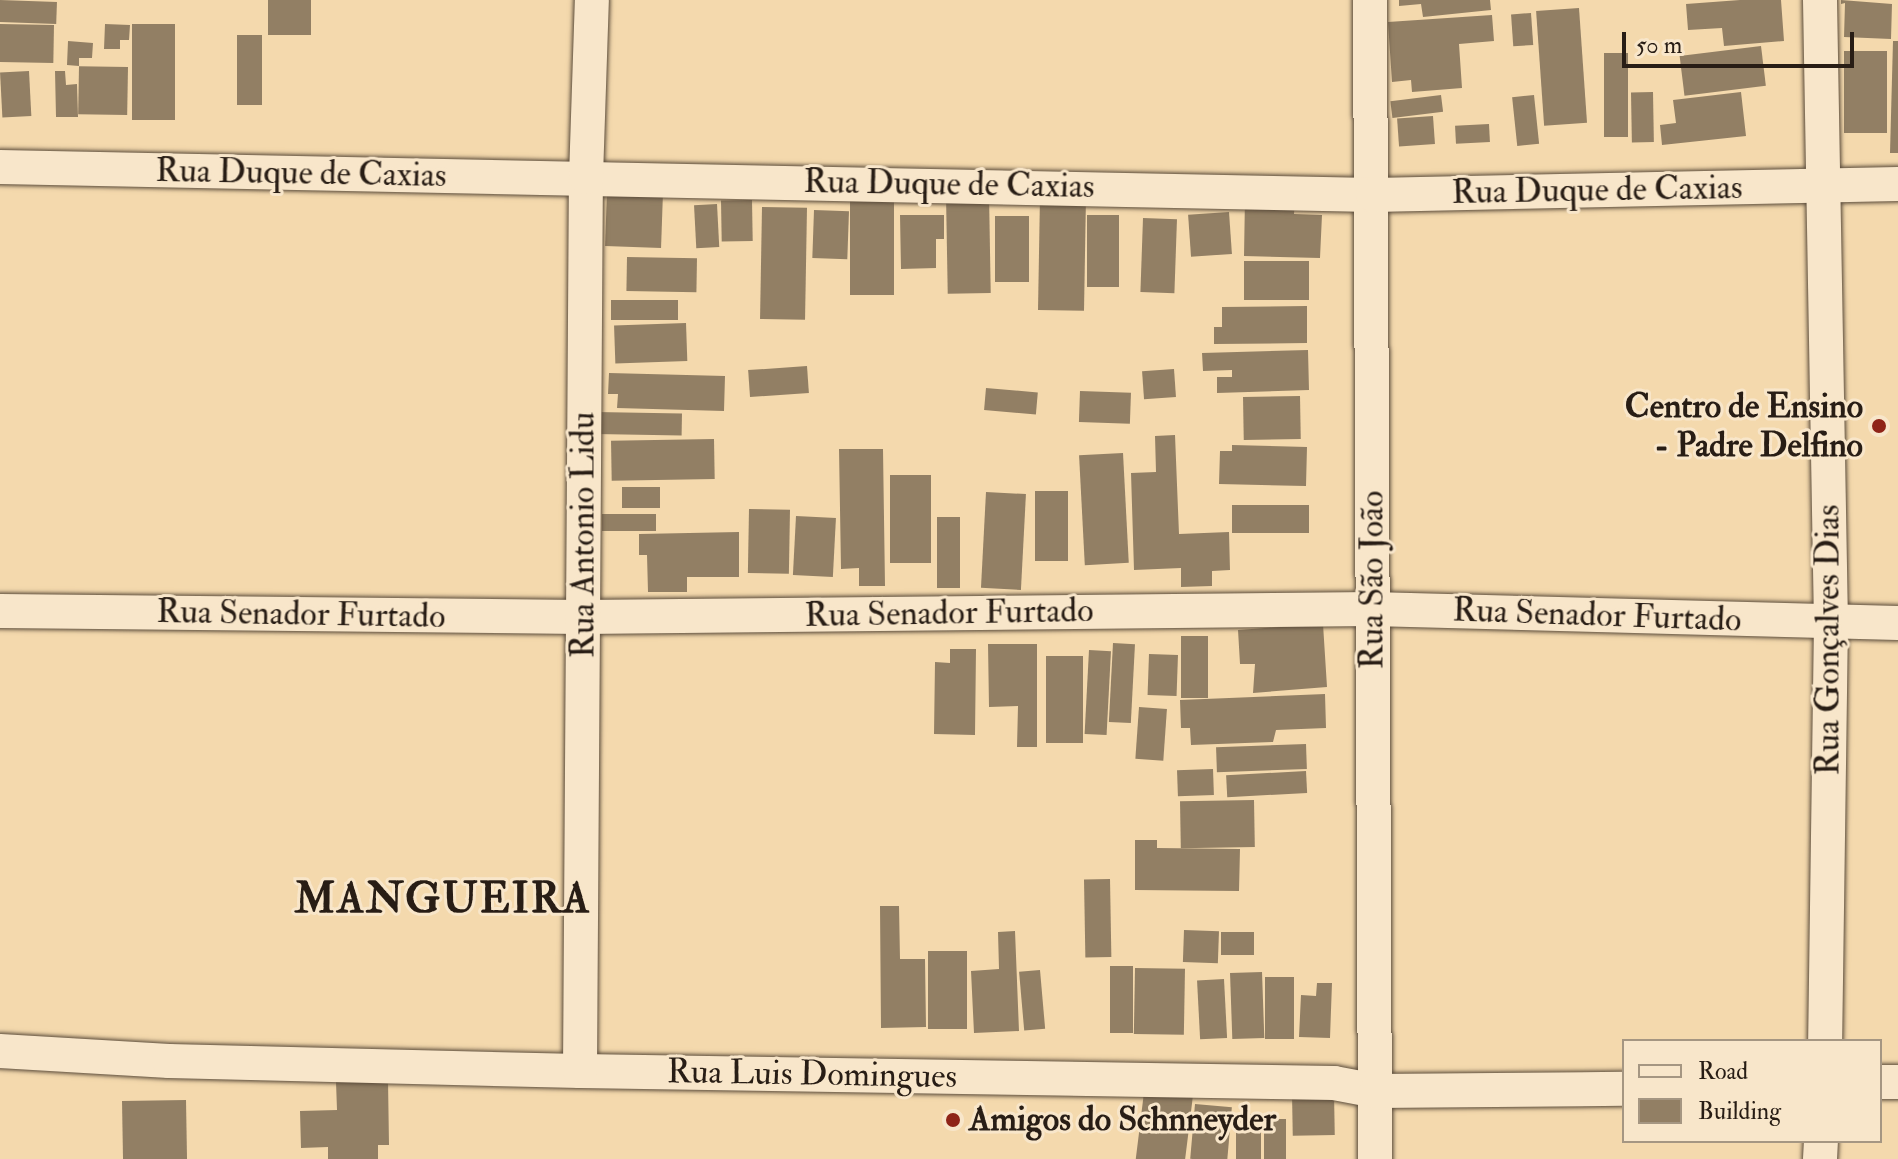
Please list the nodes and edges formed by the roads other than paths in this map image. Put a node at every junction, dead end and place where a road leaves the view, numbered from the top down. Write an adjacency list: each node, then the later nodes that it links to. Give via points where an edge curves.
1 (592, 0): 5 (street, Rua Antonio Lidu)
2 (1370, 0): 8 (street, Rua São João)
3 (1820, 0): 7 (street, Rua Gonçalves Dias)
4 (0, 167): 5 (street, Rua Duque de Caxias)
5 (586, 177): 8 (street, Rua Duque de Caxias); 11 (street, Rua Antonio Lidu)
6 (1898, 184): 7 (street, Rua Duque de Caxias)
7 (1821, 185): 8 (street, Rua Duque de Caxias); 12 (street, Rua Gonçalves Dias)
8 (1373, 195): 9 (street, Rua São João)
9 (1372, 609): 11 (street, Rua Senador Furtado); 12 (street, Rua Senador Furtado); 18 (street, Rua São João)
10 (0, 611): 11 (street, Rua Senador Furtado)
11 (582, 617): 16 (street, Rua Antonio Lidu)
12 (1831, 621): 13 (street, Rua Senador Furtado); 14 (street, Rua Gonçalves Dias)
13 (1898, 623)
14 (1825, 1039)
15 (0, 1051): 16 (street, Rua Luis Domingues, via 169,1061)
16 (580, 1071): 18 (street, Rua Luis Domingues, via 1334,1083)
17 (1622, 1089): 18 (street, Rua Luis Domingues)
18 (1376, 1091): 19 (street, Rua São João)
19 (1375, 1159)

